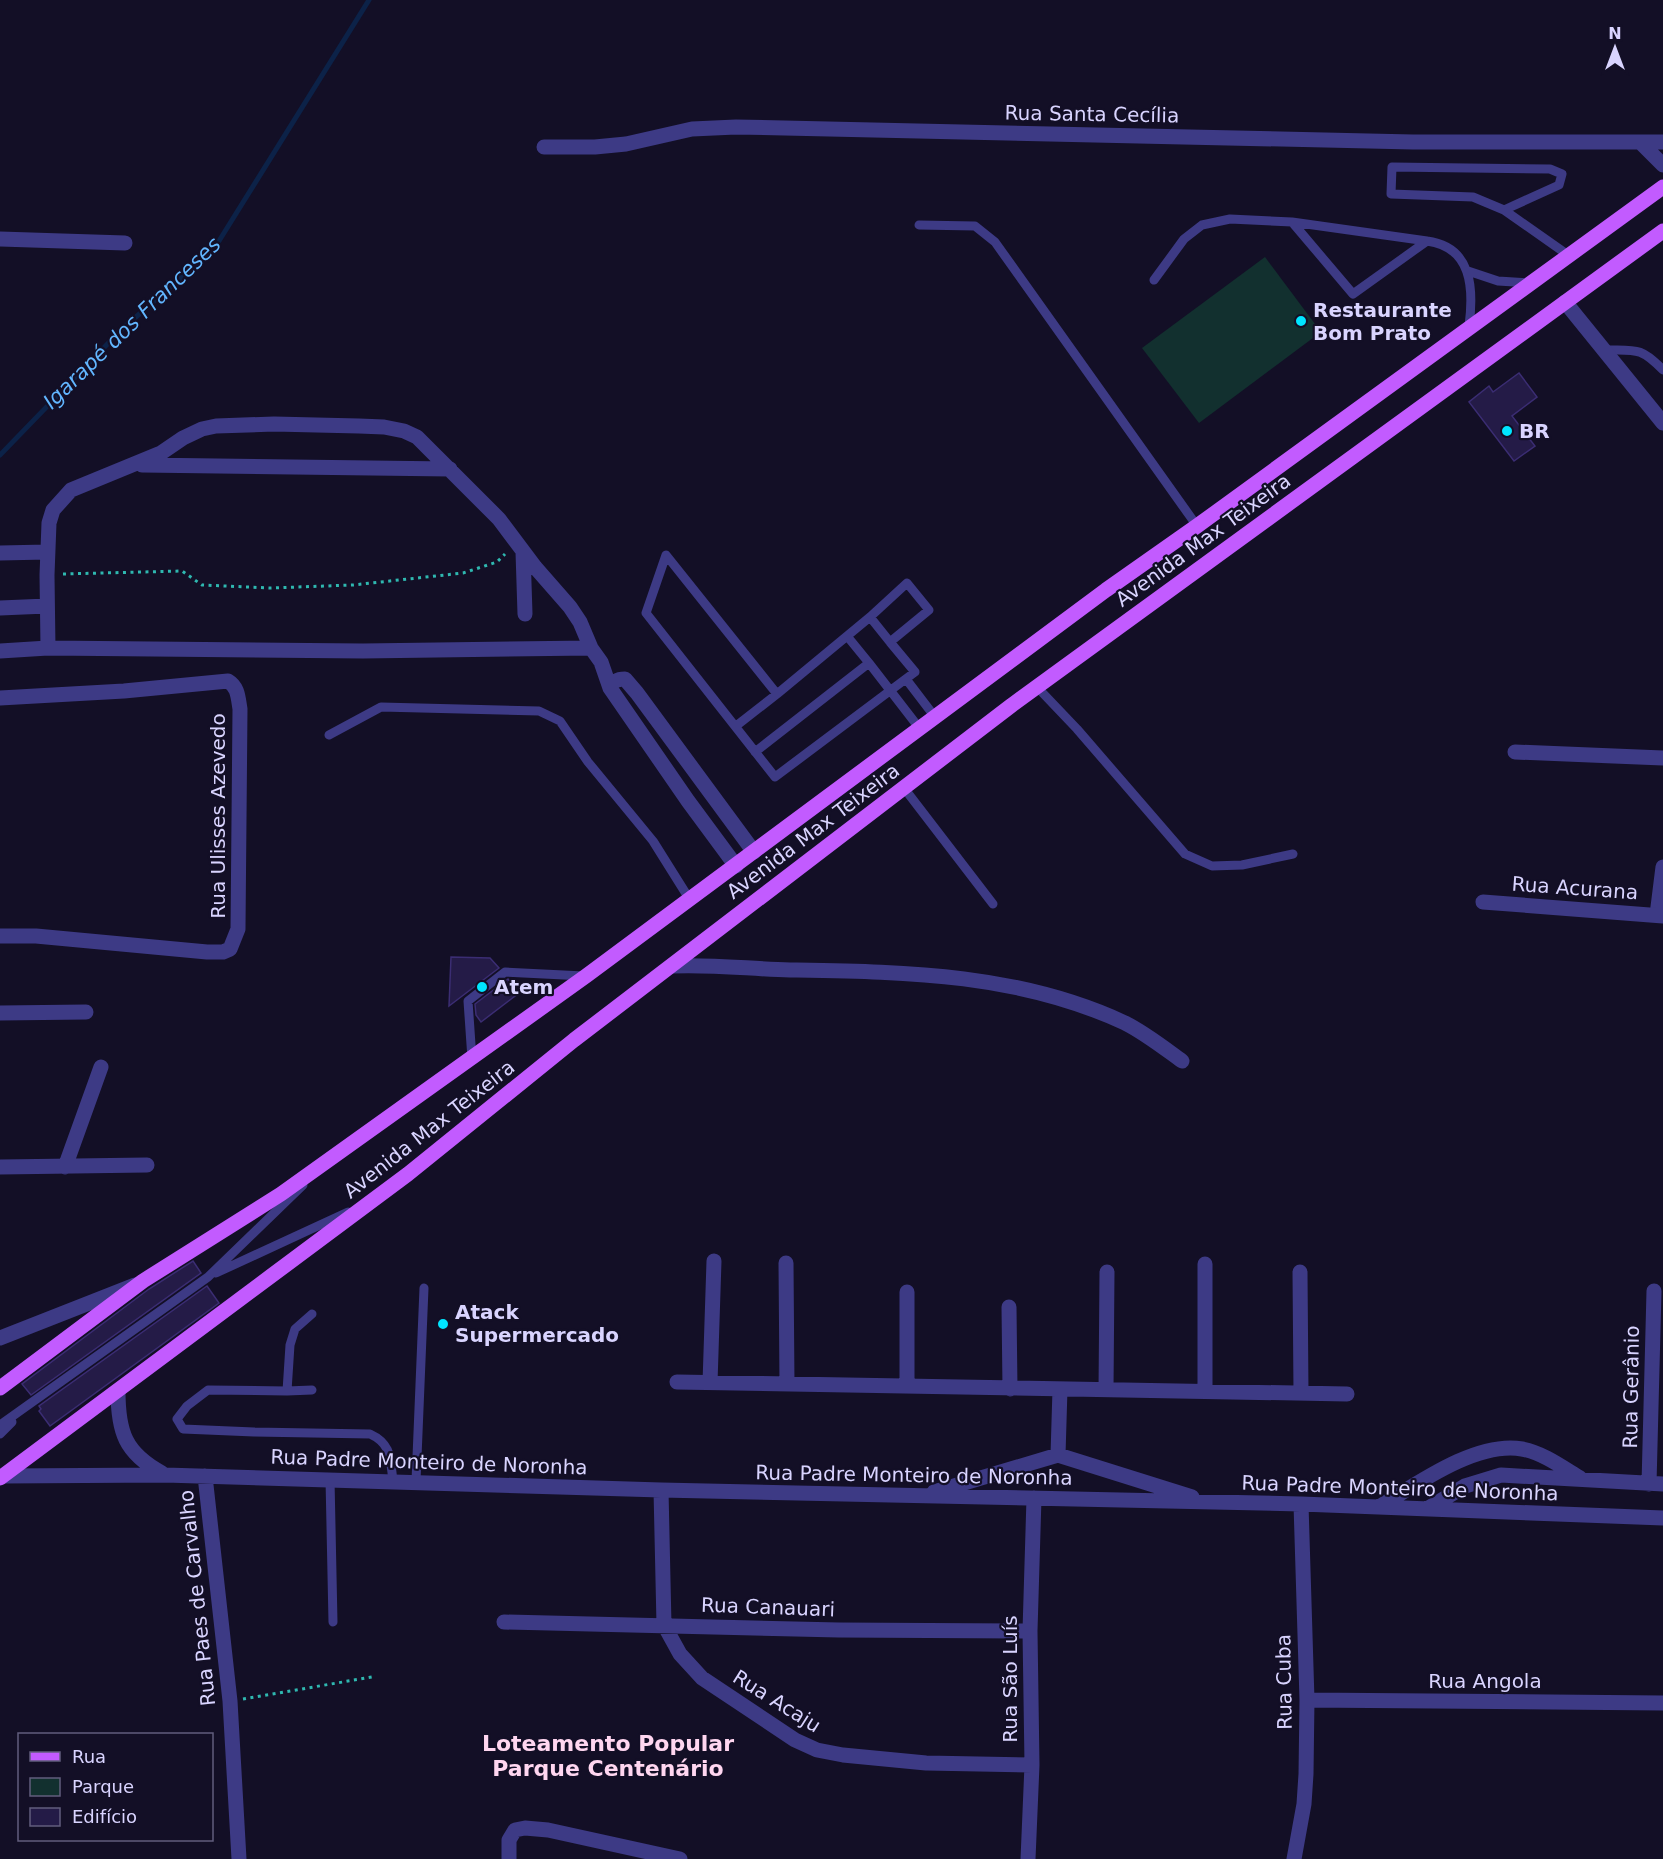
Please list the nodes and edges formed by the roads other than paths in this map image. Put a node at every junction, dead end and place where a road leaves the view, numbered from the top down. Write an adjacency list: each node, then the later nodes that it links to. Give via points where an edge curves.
1 (1663, 142): 2 (street, Rua Santa Cecília)
2 (1641, 143): 3 (street, Rua Santa Cecília, via 1401,142 736,127 692,129 626,144); 4 (street)
3 (544, 147)
4 (1663, 165)
5 (1663, 187): 13 (main road, Avenida Max Teixeira)
6 (1504, 210): 6 (lane, via 1473,197 1391,194 1392,167 1550,169 1562,174 1558,185); 13 (lane)
7 (1292, 222): 11 (lane); 11 (lane, via 1353,294); 15 (lane, via 1230,219 1202,225 1184,239)
8 (919, 225): 24 (lane, via 975,226 995,242)
9 (1663, 231): 17 (main road, Avenida Max Teixeira)
10 (0, 238): 12 (street)
11 (1427, 241): 14 (lane, via 1447,246)
12 (125, 243)
13 (1568, 255): 16 (main road, Avenida Max Teixeira)
14 (1468, 270): 16 (lane, via 1498,281); 18 (lane, via 1472,296)
15 (1154, 280)
16 (1532, 283): 18 (main road, Avenida Max Teixeira)
17 (1565, 302): 19 (street); 41 (main road, Avenida Max Teixeira)
18 (1469, 326): 24 (main road, Avenida Max Teixeira)
19 (1605, 350): 20 (lane, via 1645,353); 21 (street)
20 (1663, 370)
21 (1663, 423)
22 (136, 465): 23 (street); 23 (street, via 202,429 238,424 306,424 404,431 417,437); 26 (street, via 71,490 53,510)
23 (450, 469): 25 (street, via 499,519)
24 (1197, 526): 46 (main road, Avenida Max Teixeira)
25 (519, 547): 30 (street); 35 (street, via 570,607)
26 (47, 552): 27 (street); 28 (street)
27 (0, 553)
28 (46, 606): 29 (street); 34 (street)
29 (0, 608)
30 (525, 614)
31 (870, 617): 32 (lane); 33 (lane); 33 (lane, via 907,583 929,610)
32 (847, 636): 38 (lane); 44 (lane)
33 (890, 642): 40 (lane, via 915,672)
34 (48, 648): 35 (street); 36 (street)
35 (591, 648): 37 (street)
36 (0, 651)
37 (601, 662): 39 (street); 42 (street)
38 (869, 663): 43 (lane); 50 (lane)
39 (625, 679): 42 (street, via 618,679); 54 (street)
40 (906, 679): 43 (lane); 46 (lane)
41 (1037, 687): 53 (main road, Avenida Max Teixeira); 55 (lane, via 1185,854 1212,866 1242,865)
42 (610, 688): 56 (street)
43 (890, 691): 48 (lane); 50 (lane, via 775,777)
44 (777, 694): 47 (lane); 47 (lane, via 666,555 646,614)
45 (0, 698): 62 (street, Rua Ulisses Azevedo, via 228,681 237,691 240,709 238,929 231,949 190,951)
46 (936, 717): 48 (main road, Avenida Max Teixeira)
47 (736, 726): 50 (lane)
48 (920, 729): 54 (main road, Avenida Max Teixeira)
49 (329, 735): 58 (lane, via 381,707 539,711 560,721 653,841)
50 (755, 752)
51 (1515, 752): 52 (street)
52 (1663, 758)
53 (904, 788): 60 (lane); 63 (main road, Avenida Max Teixeira)
54 (754, 852): 56 (main road, Avenida Max Teixeira)
55 (1293, 854)
56 (736, 866): 58 (main road, Avenida Max Teixeira)
57 (1663, 867): 61 (street)
58 (690, 900): 64 (main road, Avenida Max Teixeira)
59 (1483, 902): 61 (street, Rua Acurana)
60 (993, 904)
61 (1660, 916)
62 (0, 936)
63 (672, 966): 68 (street, via 706,964 944,975 1006,985 1075,1004 1127,1024); 74 (main road, Avenida Max Teixeira)
64 (586, 976): 67 (main road, Avenida Max Teixeira); 67 (lane, via 505,972 468,1000)
65 (86, 1012): 66 (street)
66 (0, 1013)
67 (472, 1059): 70 (main road, Avenida Max Teixeira)
68 (1182, 1061)
69 (101, 1067): 73 (street)
70 (329, 1160): 80 (lane); 81 (main road, Avenida Max Teixeira)
71 (147, 1165): 73 (street)
72 (0, 1167): 73 (street)
73 (65, 1167)
74 (374, 1200): 80 (lane); 97 (main road, Avenida Max Teixeira)
75 (714, 1261): 89 (street)
76 (786, 1263): 90 (street)
77 (1205, 1264): 99 (street)
78 (1107, 1272): 96 (street)
79 (1300, 1272): 100 (street)
80 (208, 1277): 102 (lane)
81 (143, 1281): 87 (street); 92 (main road, Avenida Max Teixeira)
82 (424, 1288): 112 (lane)
83 (1654, 1291): 113 (street, Rua Gerânio)
84 (907, 1292): 91 (street)
85 (1010, 1307): 94 (street)
86 (312, 1314): 98 (lane, via 295,1329)
87 (0, 1338)
88 (677, 1382): 89 (street)
89 (710, 1383): 90 (street)
90 (787, 1384): 91 (street)
91 (907, 1386): 94 (street)
92 (0, 1388)
93 (312, 1389): 98 (lane)
94 (1010, 1389): 95 (street)
95 (1060, 1389): 96 (street); 105 (street)
96 (1106, 1389): 99 (street)
97 (118, 1391): 106 (street, via 118,1414 129,1447 145,1464); 108 (main road, Avenida Max Teixeira)
98 (287, 1391): 111 (lane, via 208,1390 177,1419 183,1429 370,1434 379,1439 390,1455)
99 (1205, 1391): 100 (street)
100 (1301, 1393): 101 (street)
101 (1347, 1394)
102 (31, 1404): 103 (lane); 104 (lane)
103 (0, 1425)
104 (0, 1434)
105 (1058, 1455): 115 (street); 117 (street)
106 (165, 1475): 107 (street, Rua Padre Monteiro de Noronha); 108 (street, Rua Padre Monteiro de Noronha)
107 (205, 1476): 109 (street, Rua Padre Monteiro de Noronha); 129 (street, Rua Paes de Carvalho, via 230,1701)
108 (1, 1477)
109 (330, 1479): 111 (street, Rua Padre Monteiro de Noronha); 122 (lane)
110 (1582, 1480): 113 (street); 119 (street, via 1537,1454 1501,1449 1452,1465); 120 (street, via 1501,1475 1465,1486)
111 (393, 1481): 112 (street, Rua Padre Monteiro de Noronha)
112 (416, 1481): 114 (street, Rua Padre Monteiro de Noronha)
113 (1656, 1484)
114 (661, 1490): 115 (street, Rua Padre Monteiro de Noronha); 124 (street, Rua Acaju)
115 (919, 1496): 116 (street, Rua Padre Monteiro de Noronha)
116 (1034, 1498): 117 (street, Rua Padre Monteiro de Noronha); 125 (street, Rua São Luís)
117 (1209, 1502): 118 (street, Rua Padre Monteiro de Noronha)
118 (1301, 1504): 119 (street, Rua Padre Monteiro de Noronha); 126 (street, Rua Cuba)
119 (1379, 1508): 120 (street, Rua Padre Monteiro de Noronha)
120 (1427, 1509): 121 (street, Rua Padre Monteiro de Noronha)
121 (1663, 1518)
122 (333, 1622)
123 (504, 1622): 124 (street, Rua Canauari)
124 (664, 1625): 125 (street, Rua Canauari); 128 (street, Rua Acaju, via 680,1654 702,1678 795,1740 817,1750 915,1762)
125 (1030, 1631): 128 (street, Rua São Luís)
126 (1307, 1700): 127 (street, Rua Angola); 133 (street, Rua Cuba, via 1304,1804)
127 (1663, 1703)
128 (1032, 1765): 132 (street, Rua São Luís)
129 (239, 1859)
130 (509, 1859): 131 (street, via 509,1840 515,1830 525,1828)
131 (680, 1859)
132 (1028, 1859)
133 (1294, 1859)

